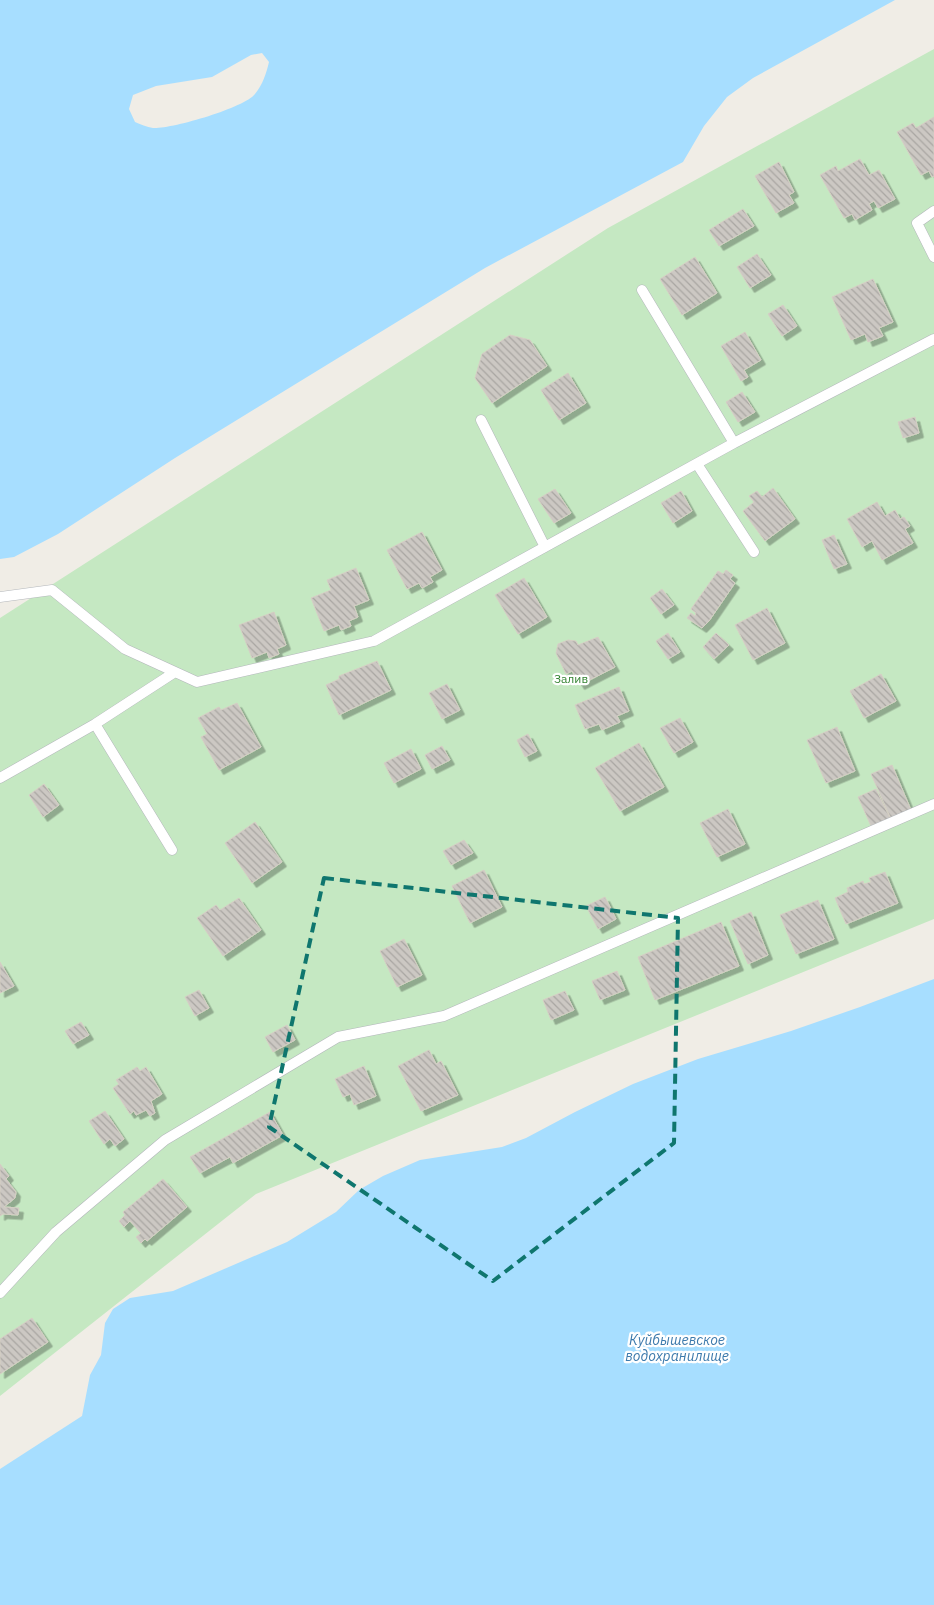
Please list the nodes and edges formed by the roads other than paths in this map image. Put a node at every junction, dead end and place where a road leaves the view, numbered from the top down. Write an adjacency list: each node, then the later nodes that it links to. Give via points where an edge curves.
1 (934, 211): 2 (lane, via 916,223)
2 (934, 257)
3 (642, 290): 6 (lane)
4 (934, 339): 6 (lane)
5 (481, 420): 8 (lane)
6 (734, 443): 7 (lane)
7 (697, 464): 8 (lane); 9 (lane)
8 (545, 546): 11 (lane, via 374,641 197,682)
9 (754, 552)
10 (0, 597): 11 (lane, via 52,590 125,649)
11 (175, 672): 12 (lane)
12 (95, 724): 13 (lane); 15 (lane)
13 (0, 778)
14 (934, 804): 16 (lane, via 444,1016 338,1037 165,1140 56,1232)
15 (172, 850)
16 (0, 1293)

